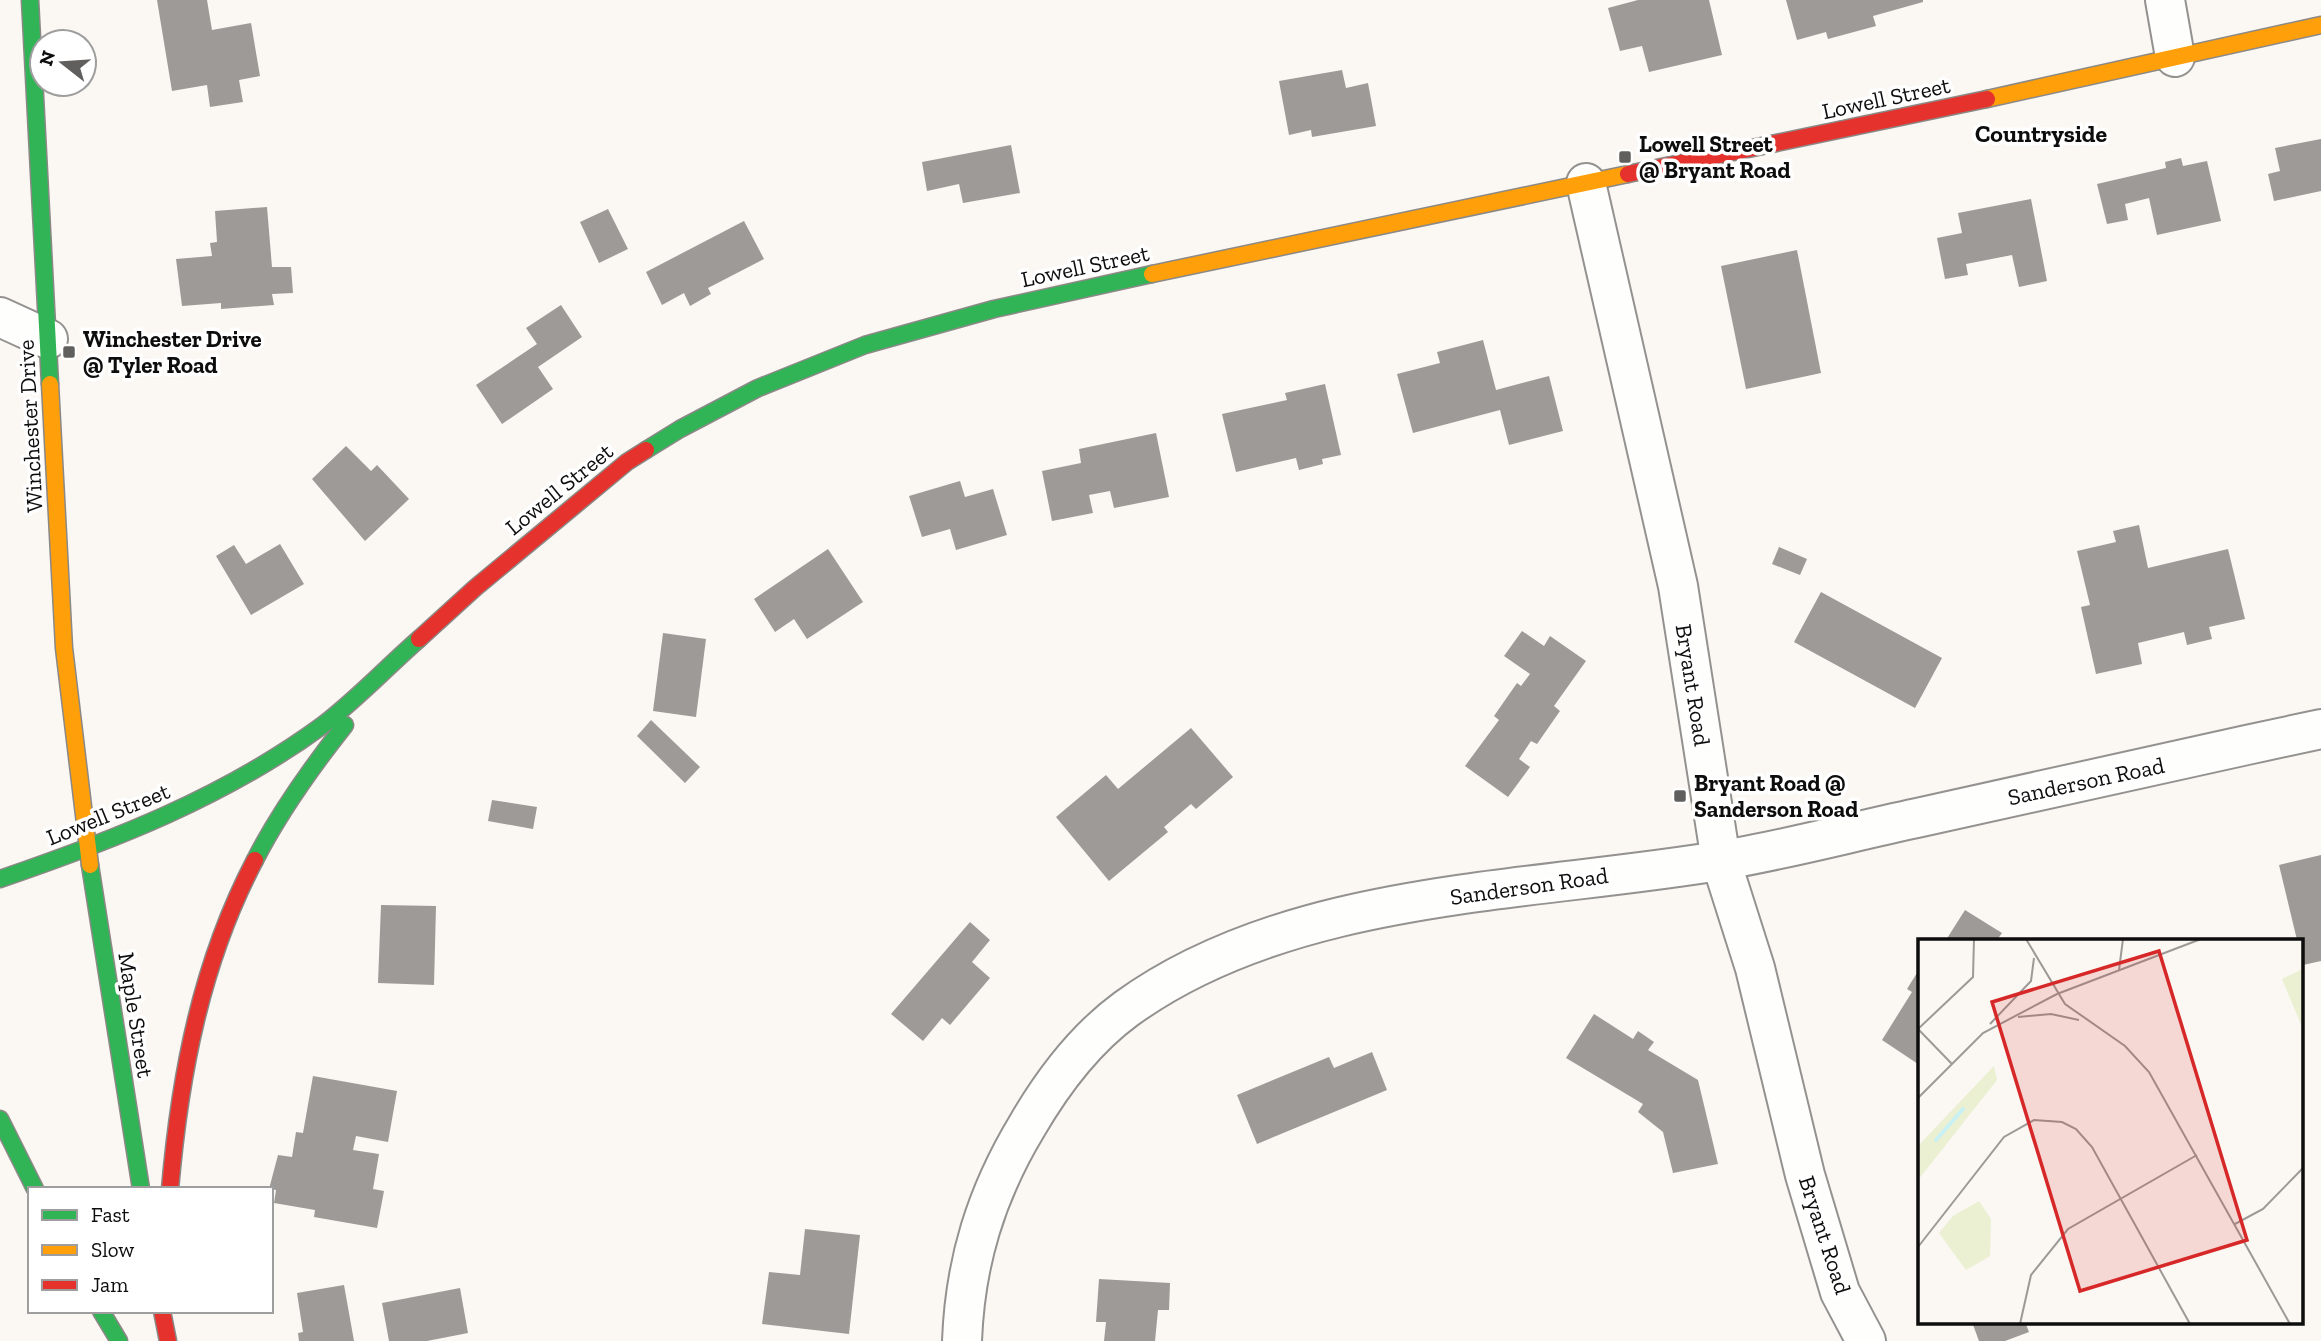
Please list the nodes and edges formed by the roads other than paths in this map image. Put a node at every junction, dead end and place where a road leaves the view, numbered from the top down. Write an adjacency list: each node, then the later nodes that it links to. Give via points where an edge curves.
1 (30, 0): 7 (main road, Winchester Drive)
2 (2165, 0): 4 (street)
3 (2321, 25): 4 (main road, Lowell Street)
4 (2175, 57): 5 (main road, Lowell Street)
5 (1586, 183): 8 (main road, Lowell Street, via 994,309 865,345 758,388 627,462); 11 (street, Bryant Road, via 1678,586)
6 (0, 317): 7 (street)
7 (48, 339): 10 (main road, Winchester Drive, via 64,648)
8 (475, 588): 10 (main road, Lowell Street, via 299,742 176,812); 16 (main road, via 312,765 248,869 221,933 190,1036)
9 (2321, 729): 11 (street, Sanderson Road)
10 (87, 849): 12 (main road, Lowell Street); 15 (main road, Maple Street)
11 (1721, 861): 22 (street, Sanderson Road, via 1408,902 1291,930 1234,949 1176,976 1123,1011 1077,1055 1014,1147 973,1251); 23 (street, Bryant Road, via 1755,968 1805,1175 1840,1292)
12 (0, 879)
13 (0, 1119): 14 (main road)
14 (34, 1187)
15 (141, 1187)
16 (170, 1187)
17 (102, 1313): 20 (main road)
18 (163, 1313): 21 (main road)
19 (170, 1313): 21 (main road)
20 (119, 1341)
21 (170, 1341)
22 (962, 1341)
23 (1866, 1341)

